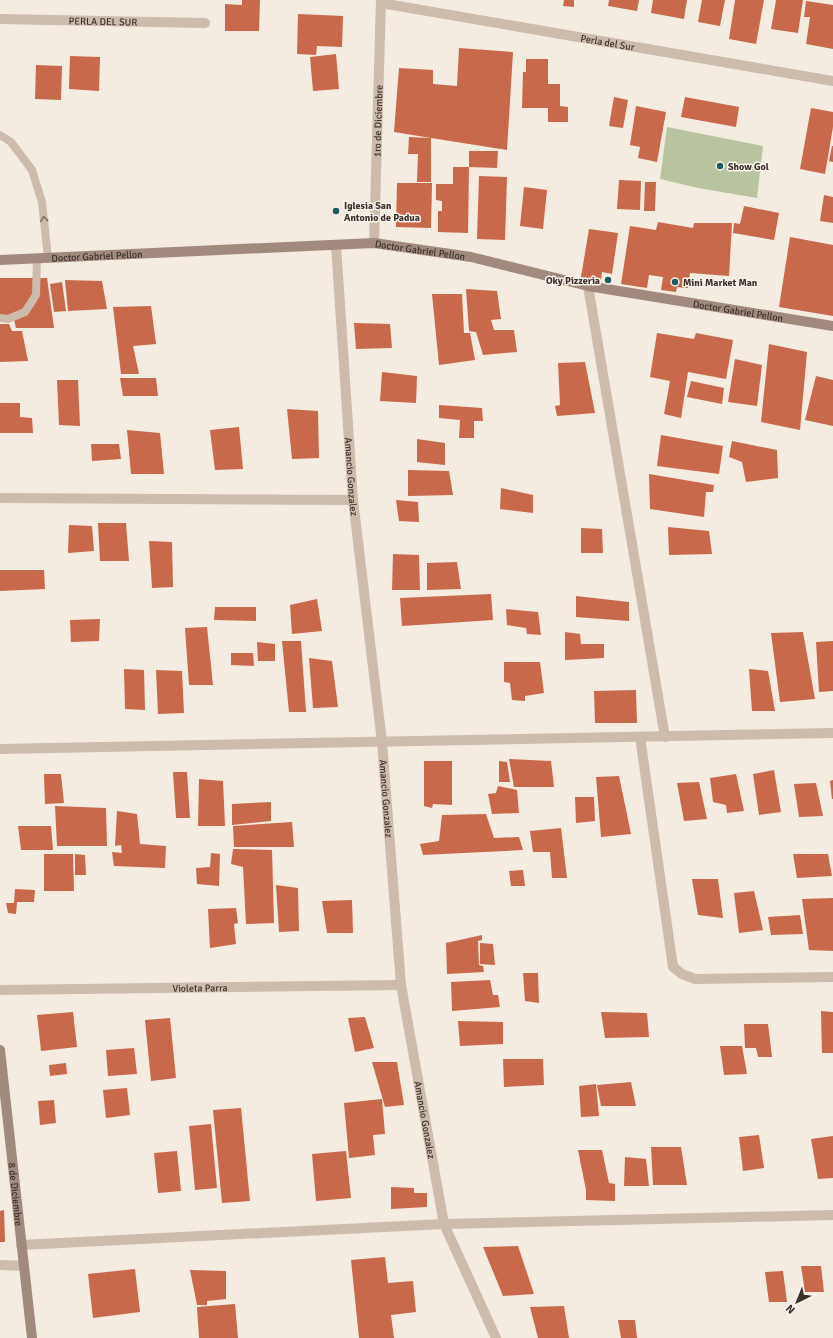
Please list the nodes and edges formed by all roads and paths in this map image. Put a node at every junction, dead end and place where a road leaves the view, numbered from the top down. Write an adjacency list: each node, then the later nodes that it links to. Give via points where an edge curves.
1 (381, 2): 4 (street, Perla del Sur); 6 (street, 1ro de Diciembre)
2 (0, 19): 3 (street, PERLA DEL SUR)
3 (205, 23)
4 (833, 82)
5 (0, 135): 9 (lane, one-way to 5, via 42,202 32,170 11,142)
6 (374, 243): 7 (street, Doctor Gabriel Pellon); 11 (street, Doctor Gabriel Pellon, via 471,257)
7 (336, 245): 9 (street, Doctor Gabriel Pellon); 15 (street, Amancio Gonzalez)
8 (37, 258): 9 (street, Doctor Gabriel Pellon); 10 (street, Doctor Gabriel Pellon); 12 (lane, via 36,295 25,312 8,319)
9 (48, 258)
10 (0, 260)
11 (588, 286): 13 (street, Doctor Gabriel Pellon); 17 (street)
12 (0, 318)
13 (833, 326)
14 (0, 498): 15 (street)
15 (353, 500): 19 (street, Amancio Gonzalez)
16 (833, 733): 17 (street)
17 (665, 736): 18 (street)
18 (640, 737): 19 (street); 21 (street, via 673,967 695,979)
19 (382, 742): 20 (street); 22 (street, Amancio Gonzalez)
20 (0, 749)
21 (833, 977)
22 (401, 985): 23 (street, Violeta Parra); 26 (street, Amancio Gonzalez)
23 (0, 990)
24 (0, 1050): 27 (street, 8 de Diciembre)
25 (833, 1215): 26 (street)
26 (444, 1224): 27 (street); 31 (street, Amancio Gonzalez)
27 (22, 1245): 29 (street, 8 de Diciembre)
28 (0, 1265): 29 (street)
29 (24, 1266): 30 (street, 8 de Diciembre)
30 (32, 1338)
31 (496, 1338)

